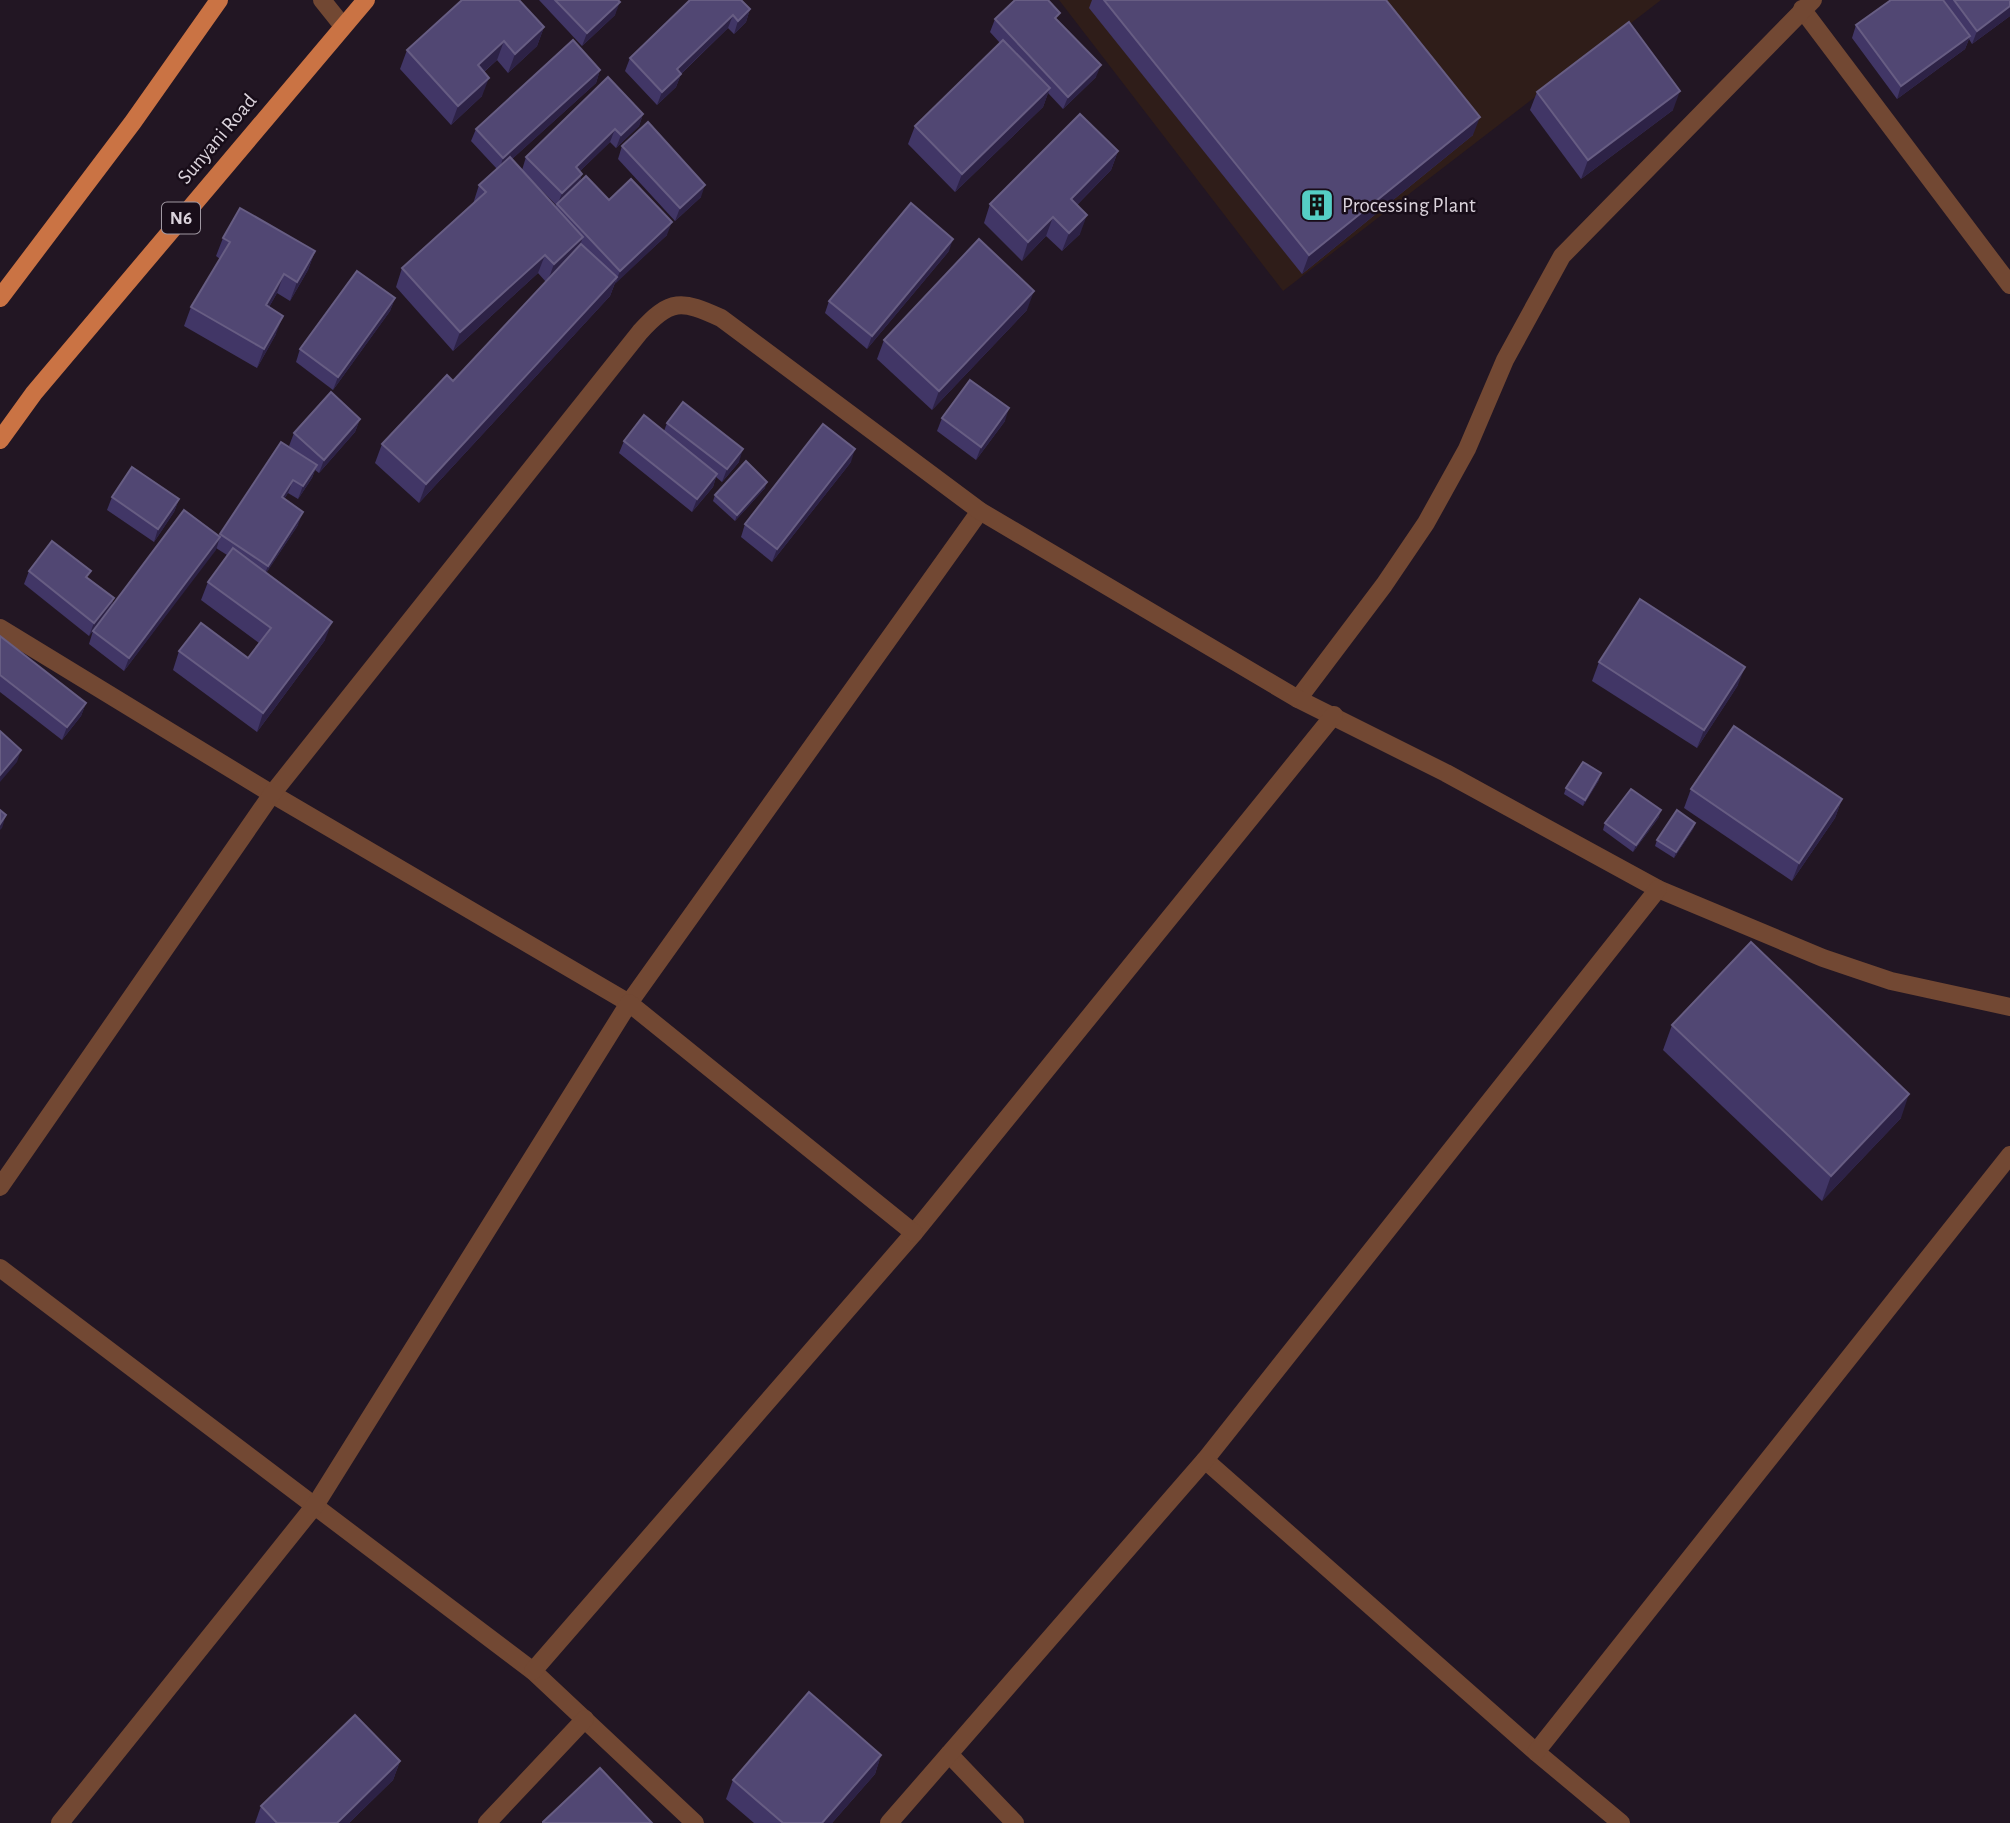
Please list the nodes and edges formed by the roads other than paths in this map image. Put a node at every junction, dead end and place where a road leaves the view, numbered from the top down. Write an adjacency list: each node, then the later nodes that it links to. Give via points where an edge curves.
1 (219, 0): 7 (main road)
2 (322, 0): 5 (street)
3 (366, 0): 5 (main road, Sunyani Road / N6)
4 (1808, 5): 6 (street); 11 (street, via 1562,257 1505,360 1467,449 1426,523)
5 (342, 25): 8 (main road, Sunyani Road / N6, via 34,393)
6 (2010, 285)
7 (0, 298)
8 (0, 440)
9 (980, 511): 11 (street); 13 (street, via 721,318 682,303 664,309 640,332); 15 (street)
10 (0, 628): 13 (street)
11 (1298, 699): 12 (street)
12 (1334, 715): 14 (street); 19 (street)
13 (272, 794): 15 (street); 18 (street)
14 (1658, 889): 16 (street, via 1823,958 1891,981); 21 (street)
15 (629, 1003): 19 (street); 22 (street)
16 (2010, 1007)
17 (2010, 1155): 25 (street)
18 (0, 1187)
19 (914, 1233): 23 (street)
20 (0, 1268): 22 (street)
21 (1205, 1460): 25 (street); 26 (street)
22 (316, 1504): 23 (street); 27 (street)
23 (533, 1671): 24 (street)
24 (585, 1719): 28 (street); 29 (street)
25 (1536, 1752): 32 (street)
26 (948, 1754): 30 (street); 31 (street)
27 (60, 1823)
28 (487, 1823)
29 (695, 1823)
30 (889, 1823)
31 (1015, 1823)
32 (1621, 1823)

